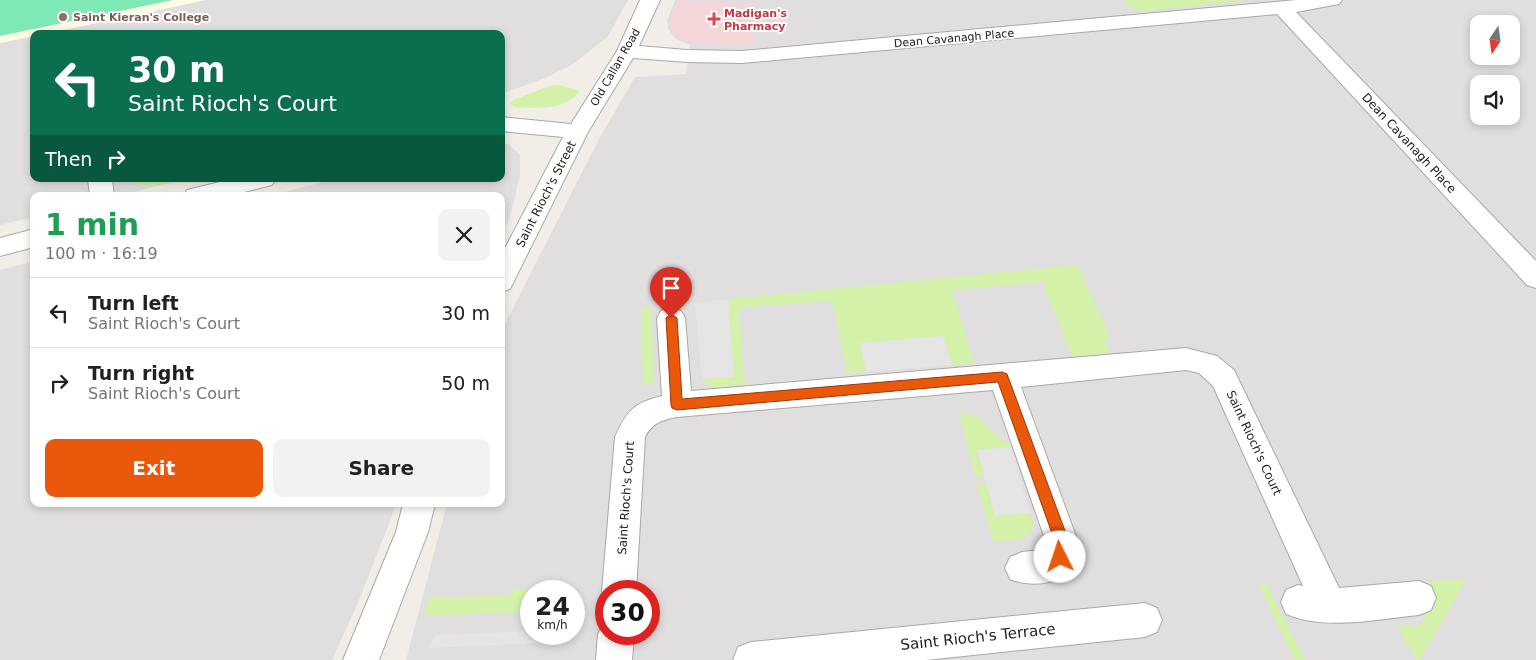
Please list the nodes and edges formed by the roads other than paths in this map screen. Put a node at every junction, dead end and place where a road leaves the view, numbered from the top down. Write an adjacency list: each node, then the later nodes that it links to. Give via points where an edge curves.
1 (650, 0): 4 (street, Old Callan Road)
2 (1332, 0): 3 (street, Dean Cavanagh Place)
3 (1282, 8): 4 (street, Dean Cavanagh Place, via 1120,15 742,57); 12 (street, Dean Cavanagh Place)
4 (627, 51): 6 (street, Old Callan Road)
5 (505, 124): 6 (street)
6 (577, 132): 11 (street, Saint Rioch's Street)
7 (252, 182): 8 (street)
8 (212, 192)
9 (30, 239): 10 (street)
10 (0, 247)
11 (505, 274)
12 (1536, 278)
13 (671, 318): 15 (street)
14 (1002, 377): 15 (street, Saint Rioch's Court); 17 (street, via 1061,539 1060,557 1049,566); 19 (street, Saint Rioch's Court, via 1186,359 1207,364 1224,378 1314,604)
15 (677, 405): 18 (street, Saint Rioch's Court, via 648,411 636,423 630,437)
16 (418, 507): 22 (street, via 412,532)
17 (1022, 568)
18 (620, 580)
19 (1419, 598)
20 (1145, 620): 24 (street, Saint Rioch's Terrace)
21 (615, 645): 23 (street)
22 (361, 660)
23 (614, 660)
24 (751, 660)

